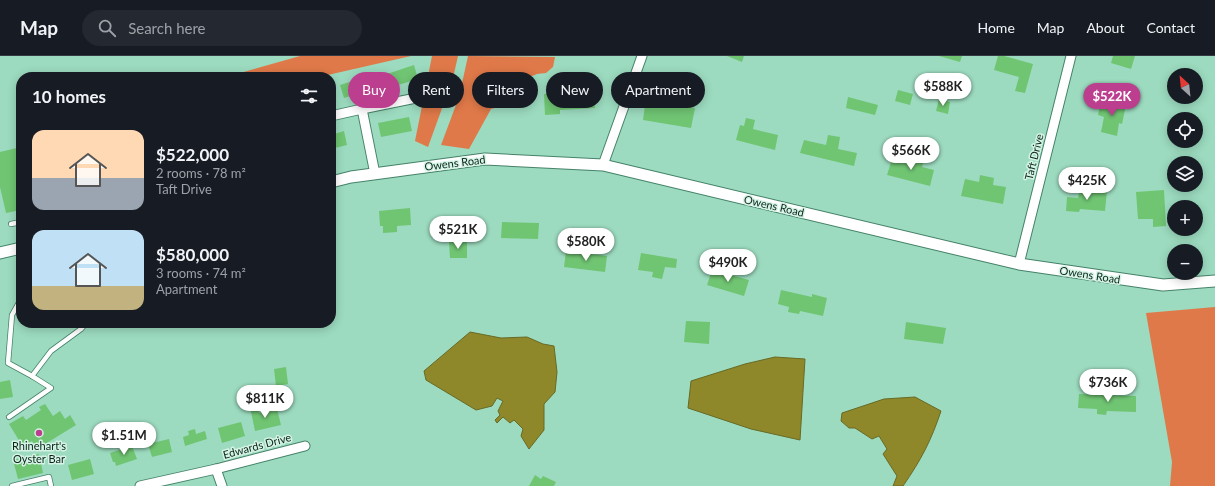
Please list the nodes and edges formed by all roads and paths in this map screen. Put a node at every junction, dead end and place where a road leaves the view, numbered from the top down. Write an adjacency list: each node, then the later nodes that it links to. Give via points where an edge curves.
1 (642, 56): 6 (street)
2 (1071, 56): 13 (street, Taft Drive)
3 (408, 100): 4 (street)
4 (362, 109): 5 (street); 7 (street)
5 (336, 115)
6 (603, 165): 7 (street, Owens Road, via 485,159); 13 (street, Owens Road)
7 (375, 174): 8 (street, Owens Road)
8 (336, 181)
9 (16, 223): 10 (lane)
10 (10, 224)
11 (16, 249): 12 (street)
12 (0, 253)
13 (1019, 264): 14 (street, Owens Road, via 1163,286)
14 (1215, 281)
15 (16, 308): 17 (lane, via 12,315 8,363)
16 (82, 328): 17 (lane, via 51,351)
17 (32, 376): 18 (lane, via 51,388)
18 (9, 417)
19 (305, 446): 20 (street, Edwards Drive)
20 (216, 469): 23 (street, Edwards Drive); 24 (street, Edwards Drive)
21 (12, 486): 22 (lane, via 49,477)
22 (51, 486)
23 (140, 486)
24 (222, 486)

